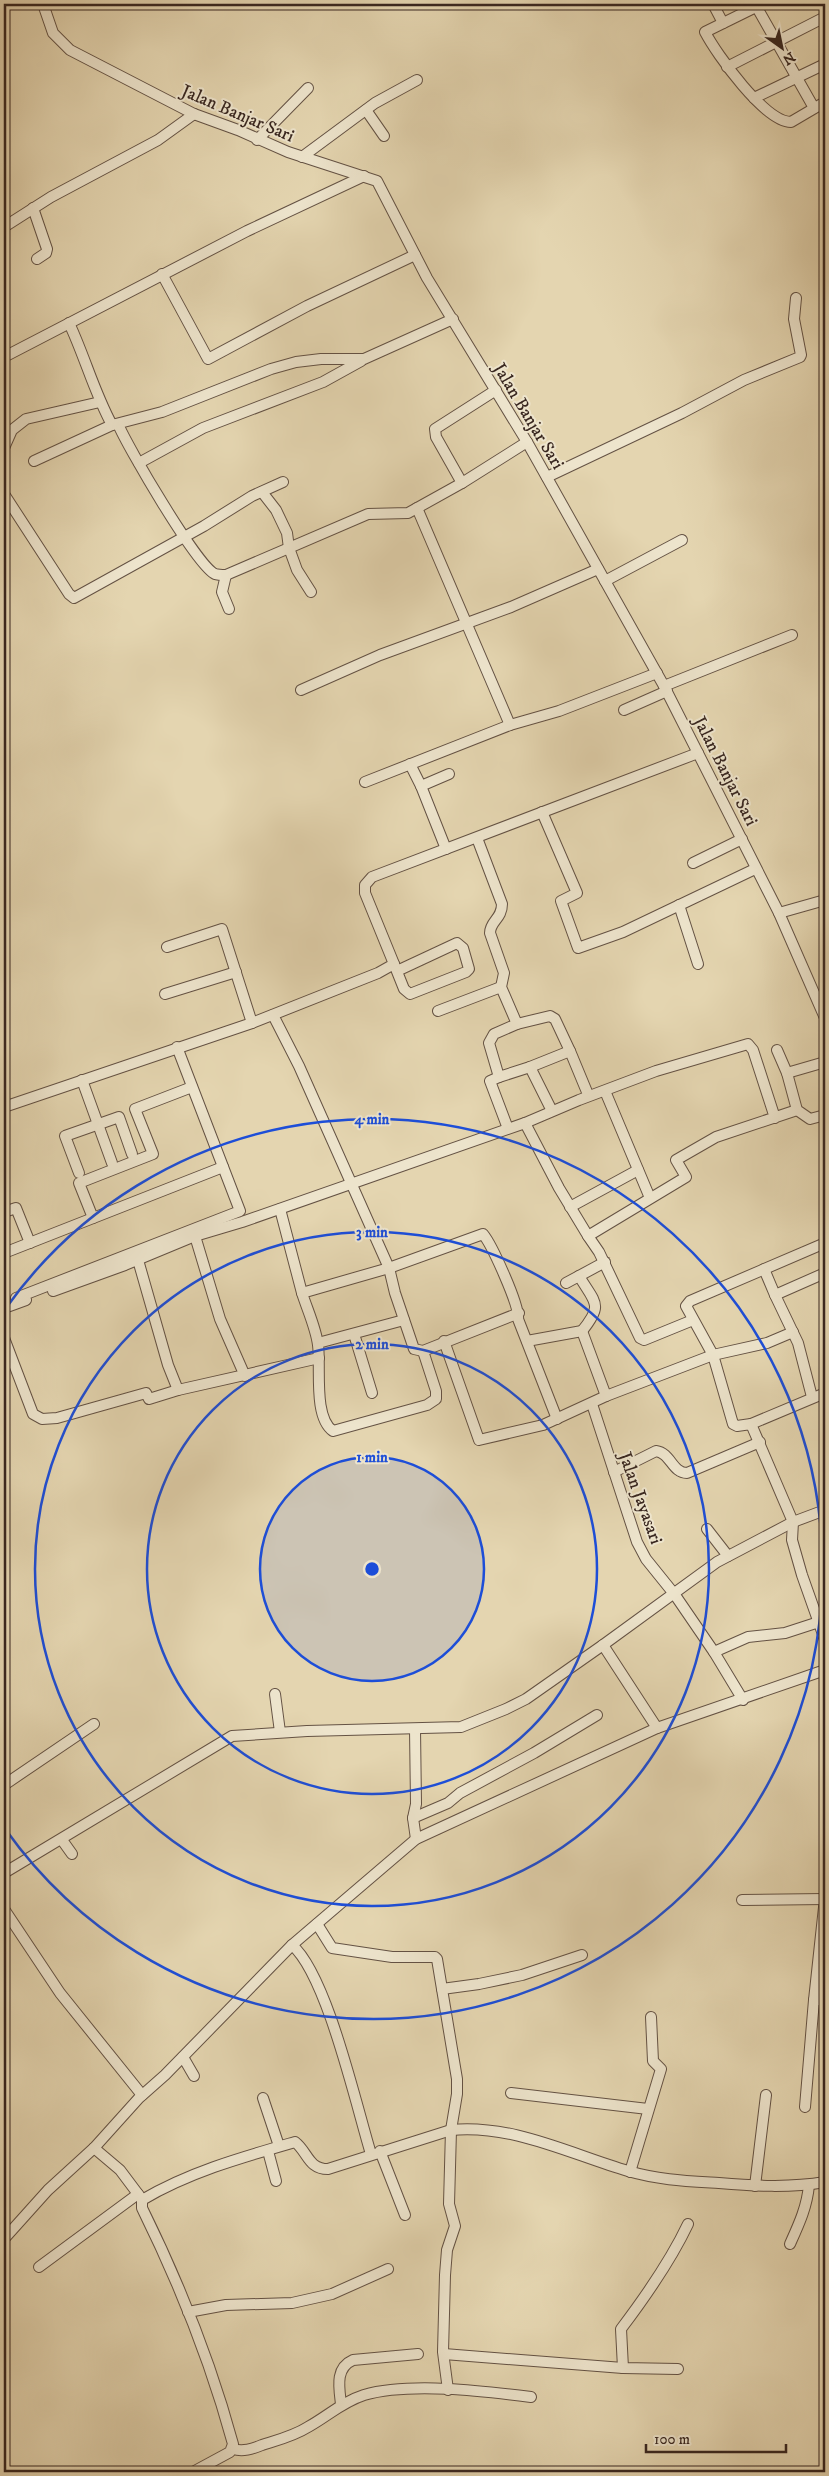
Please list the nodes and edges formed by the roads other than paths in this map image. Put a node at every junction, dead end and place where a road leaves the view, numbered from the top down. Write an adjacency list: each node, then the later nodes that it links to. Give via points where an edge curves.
1 (43, 4): 16 (street, Jalan Banjar Sari, via 53,33 70,50)
2 (713, 4): 5 (street)
3 (758, 5): 5 (street); 6 (street)
4 (825, 17): 6 (street)
5 (723, 23): 8 (street, via 705,32)
6 (776, 40): 8 (street); 9 (street)
7 (825, 64): 9 (street)
8 (727, 67): 12 (street)
9 (798, 76): 12 (street); 14 (street)
10 (417, 80): 15 (street)
11 (308, 88): 18 (street)
12 (754, 98): 14 (street, via 785,122 791,122)
13 (825, 102): 14 (street)
14 (814, 108)
15 (366, 110): 17 (street); 19 (street)
16 (194, 114): 18 (street, Jalan Banjar Sari); 21 (street, via 158,140)
17 (384, 136)
18 (257, 140): 19 (street, Jalan Banjar Sari)
19 (302, 156): 20 (street, Jalan Banjar Sari)
20 (364, 176): 23 (street, Jalan Banjar Sari, via 377,181); 25 (street)
21 (33, 208): 22 (street); 24 (street, via 47,249)
22 (4, 227)
23 (415, 255): 25 (street, via 307,306 208,359); 27 (street, Jalan Banjar Sari)
24 (37, 259)
25 (162, 274): 28 (street)
26 (796, 298): 39 (street, via 794,319 800,357 744,380)
27 (453, 318): 30 (street); 31 (street, Jalan Banjar Sari)
28 (69, 323): 29 (street); 32 (street)
29 (4, 357)
30 (364, 360): 33 (street, via 296,362 162,412); 38 (street, via 323,382 204,428)
31 (496, 390): 35 (street, Jalan Banjar Sari); 41 (street, via 435,429)
32 (100, 402): 33 (street); 34 (street, via 26,419)
33 (115, 424): 37 (street); 38 (street)
34 (8, 431): 36 (street)
35 (527, 442): 39 (street, Jalan Banjar Sari); 41 (street)
36 (4, 448)
37 (34, 461)
38 (139, 463): 45 (street)
39 (547, 477): 48 (street, Jalan Banjar Sari)
40 (283, 482): 42 (street)
41 (462, 483): 44 (street)
42 (262, 492): 45 (street); 47 (street, via 272,503 283,526)
43 (4, 494): 45 (street, via 74,598)
44 (417, 508): 47 (street, via 408,513 368,514); 53 (street)
45 (184, 536): 49 (street, via 204,565 215,575)
46 (682, 540): 50 (street)
47 (288, 548): 49 (street); 51 (street)
48 (598, 570): 50 (street, Jalan Banjar Sari); 53 (street)
49 (226, 575): 52 (street, via 222,592)
50 (605, 581): 55 (street, Jalan Banjar Sari)
51 (310, 592)
52 (229, 609)
53 (466, 623): 57 (street, via 380,655); 59 (street)
54 (792, 635): 56 (street)
55 (657, 673): 56 (street, Jalan Banjar Sari); 59 (street, via 560,711)
56 (666, 688): 58 (street); 60 (street, Jalan Banjar Sari)
57 (301, 690)
58 (624, 710)
59 (510, 725): 61 (street)
60 (698, 753): 65 (street); 67 (street, Jalan Banjar Sari)
61 (410, 764): 63 (street); 64 (street)
62 (449, 774): 64 (street)
63 (365, 782)
64 (421, 786): 68 (street)
65 (542, 812): 66 (street); 72 (street, via 577,893 561,901 578,948 623,932)
66 (477, 838): 68 (street); 78 (street, via 502,904 502,912 490,928 492,943 504,973)
67 (742, 839): 69 (street); 70 (street, Jalan Banjar Sari)
68 (446, 849): 76 (street, via 380,873 368,880 365,886)
69 (693, 863)
70 (755, 869): 72 (street); 73 (street, Jalan Banjar Sari)
71 (825, 900): 73 (street)
72 (679, 906): 75 (street)
73 (779, 913): 81 (street, Jalan Banjar Sari)
74 (167, 947): 77 (street, via 222,929)
75 (698, 964)
76 (395, 967): 76 (street, via 457,943 463,948 469,969 413,994 404,989); 82 (street)
77 (236, 972): 79 (street); 83 (street)
78 (501, 988): 80 (street); 84 (street)
79 (165, 994)
80 (438, 1011)
81 (824, 1011)
82 (273, 1015): 83 (street); 109 (street)
83 (252, 1022): 85 (street)
84 (517, 1024): 87 (street, via 550,1016 555,1019); 91 (street, via 496,1033 489,1040)
85 (176, 1047): 92 (street); 93 (street)
86 (777, 1050): 90 (street)
87 (570, 1051): 89 (street); 95 (street)
88 (825, 1062): 90 (street)
89 (530, 1067): 91 (street); 97 (street)
90 (787, 1073): 98 (street)
91 (499, 1077): 103 (street, via 490,1081)
92 (82, 1080): 96 (street); 102 (street)
93 (192, 1087): 106 (street); 114 (street, via 135,1109 153,1154 79,1183)
94 (605, 1091): 100 (street, via 656,1071 748,1044 753,1050); 101 (street); 107 (street)
95 (588, 1092)
96 (4, 1107)
97 (550, 1107)
98 (797, 1110): 99 (street, via 810,1119); 100 (street)
99 (825, 1115)
100 (775, 1118): 110 (street, via 716,1137 676,1160 686,1177)
101 (525, 1123): 109 (street); 111 (street)
102 (98, 1124): 104 (street, via 118,1117); 105 (street); 108 (street, via 65,1136)
103 (507, 1126)
104 (132, 1154)
105 (112, 1163)
106 (223, 1167): 114 (street); 129 (street, via 240,1211)
107 (638, 1170): 110 (street); 111 (street)
108 (79, 1174)
109 (352, 1183): 112 (street); 122 (street)
110 (650, 1198): 116 (street)
111 (570, 1207): 116 (street)
112 (280, 1209): 115 (street); 127 (street)
113 (4, 1212): 117 (street, via 16,1208)
114 (93, 1218): 117 (street)
115 (195, 1236): 120 (street); 144 (street, via 220,1318)
116 (588, 1236): 121 (street)
117 (30, 1243): 119 (street)
118 (825, 1243): 123 (street)
119 (4, 1253)
120 (138, 1260): 130 (street); 145 (street)
121 (604, 1262): 125 (street); 133 (street, via 640,1338 644,1340)
122 (389, 1268): 127 (street); 131 (street, via 482,1234 511,1290); 132 (street)
123 (764, 1269): 128 (street); 133 (street, via 690,1301 686,1306)
124 (825, 1273): 128 (street)
125 (579, 1276): 126 (street); 134 (street, via 597,1308 596,1315)
126 (566, 1283)
127 (302, 1293): 140 (street)
128 (774, 1295): 135 (street)
129 (16, 1298)
130 (4, 1308)
131 (519, 1313): 138 (street); 139 (street, via 518,1319)
132 (404, 1320): 136 (street); 141 (street, via 414,1350)
133 (693, 1320): 142 (street)
134 (582, 1332): 139 (street); 148 (street)
135 (793, 1332): 142 (street, via 767,1343); 149 (street)
136 (354, 1334): 140 (street); 146 (street)
137 (4, 1338): 145 (street, via 34,1414 42,1419 57,1418 146,1393 149,1399)
138 (444, 1341): 141 (street); 151 (street, via 479,1440 515,1433)
139 (527, 1341): 151 (street)
140 (318, 1343): 143 (street)
141 (423, 1351): 143 (street, via 436,1399 427,1405 333,1431 328,1427 319,1396)
142 (713, 1355): 148 (street); 152 (street, via 733,1424)
143 (319, 1358): 144 (street)
144 (245, 1376): 145 (street)
145 (178, 1390)
146 (372, 1393)
147 (825, 1393): 149 (street)
148 (606, 1396): 150 (street)
149 (812, 1397): 152 (street)
150 (592, 1404): 151 (street); 154 (street, Jalan Jayasari)
151 (557, 1419)
152 (751, 1424): 153 (street)
153 (760, 1442): 154 (street, via 687,1473 677,1470 665,1455 656,1451); 156 (street)
154 (614, 1472): 159 (street, Jalan Jayasari, via 637,1542 646,1559)
155 (825, 1510): 156 (street)
156 (793, 1522): 158 (street); 160 (street, via 792,1540)
157 (707, 1528): 158 (street)
158 (728, 1556): 159 (street)
159 (675, 1595): 162 (street); 163 (street, Jalan Jayasari)
160 (822, 1621): 161 (street); 163 (street, via 785,1633 748,1637)
161 (825, 1640)
162 (603, 1645): 169 (street); 170 (street, via 526,1699 506,1709 461,1726)
163 (714, 1652): 166 (street, Jalan Jayasari)
164 (825, 1670): 166 (street)
165 (275, 1694): 171 (street)
166 (743, 1700): 169 (street)
167 (597, 1715): 173 (street, via 460,1793 448,1803)
168 (94, 1724): 172 (street)
169 (657, 1728): 174 (street)
170 (415, 1729): 171 (street); 173 (street, via 416,1804)
171 (280, 1732): 175 (street, via 229,1737)
172 (4, 1785)
173 (413, 1818): 174 (street)
174 (416, 1838): 181 (street)
175 (62, 1840): 176 (street); 177 (street)
176 (72, 1854)
177 (4, 1873)
178 (825, 1899): 179 (street); 185 (street)
179 (742, 1900)
180 (4, 1909): 191 (street, via 60,1993)
181 (317, 1924): 182 (street); 184 (street, via 332,1948 392,1957 435,1957)
182 (292, 1945): 188 (street); 200 (street, via 300,1951 319,1985)
183 (582, 1955): 184 (street, via 522,1975)
184 (442, 1989): 196 (street, via 458,2094)
185 (814, 2000): 186 (street); 194 (street)
186 (825, 2000)
187 (652, 2017): 195 (street, via 653,2061 661,2069)
188 (182, 2057): 189 (street); 191 (street)
189 (194, 2076)
190 (512, 2093): 195 (street)
191 (142, 2095): 198 (street)
192 (766, 2095): 205 (street)
193 (263, 2098): 197 (street)
194 (805, 2107)
195 (648, 2110): 201 (street)
196 (451, 2130): 200 (street); 201 (street, via 484,2128 513,2134); 215 (street, via 449,2204 455,2226 447,2250)
197 (279, 2146): 199 (street); 200 (street, via 295,2142 320,2169)
198 (94, 2148): 206 (street, via 120,2170); 209 (street, via 48,2190)
199 (268, 2151): 202 (street); 206 (street, via 245,2156)
200 (375, 2153): 207 (street)
201 (630, 2172): 205 (street, via 670,2181)
202 (276, 2181)
203 (825, 2182): 204 (street)
204 (809, 2185): 205 (street); 210 (street, via 808,2201)
205 (755, 2186)
206 (140, 2197): 211 (street); 213 (street)
207 (405, 2214)
208 (688, 2224): 216 (street, via 644,2300 621,2329)
209 (4, 2239)
210 (790, 2244)
211 (39, 2267)
212 (388, 2269): 213 (street, via 332,2294 292,2303 226,2305)
213 (188, 2312): 221 (street)
214 (418, 2354): 220 (street, via 353,2360 345,2364 340,2370)
215 (444, 2354): 216 (street); 218 (street)
216 (623, 2368): 217 (street)
217 (678, 2369)
218 (448, 2390): 219 (street); 220 (street, via 388,2390)
219 (531, 2397)
220 (338, 2407): 221 (street, via 288,2437 256,2448)
221 (234, 2449): 222 (street)
222 (193, 2472)

